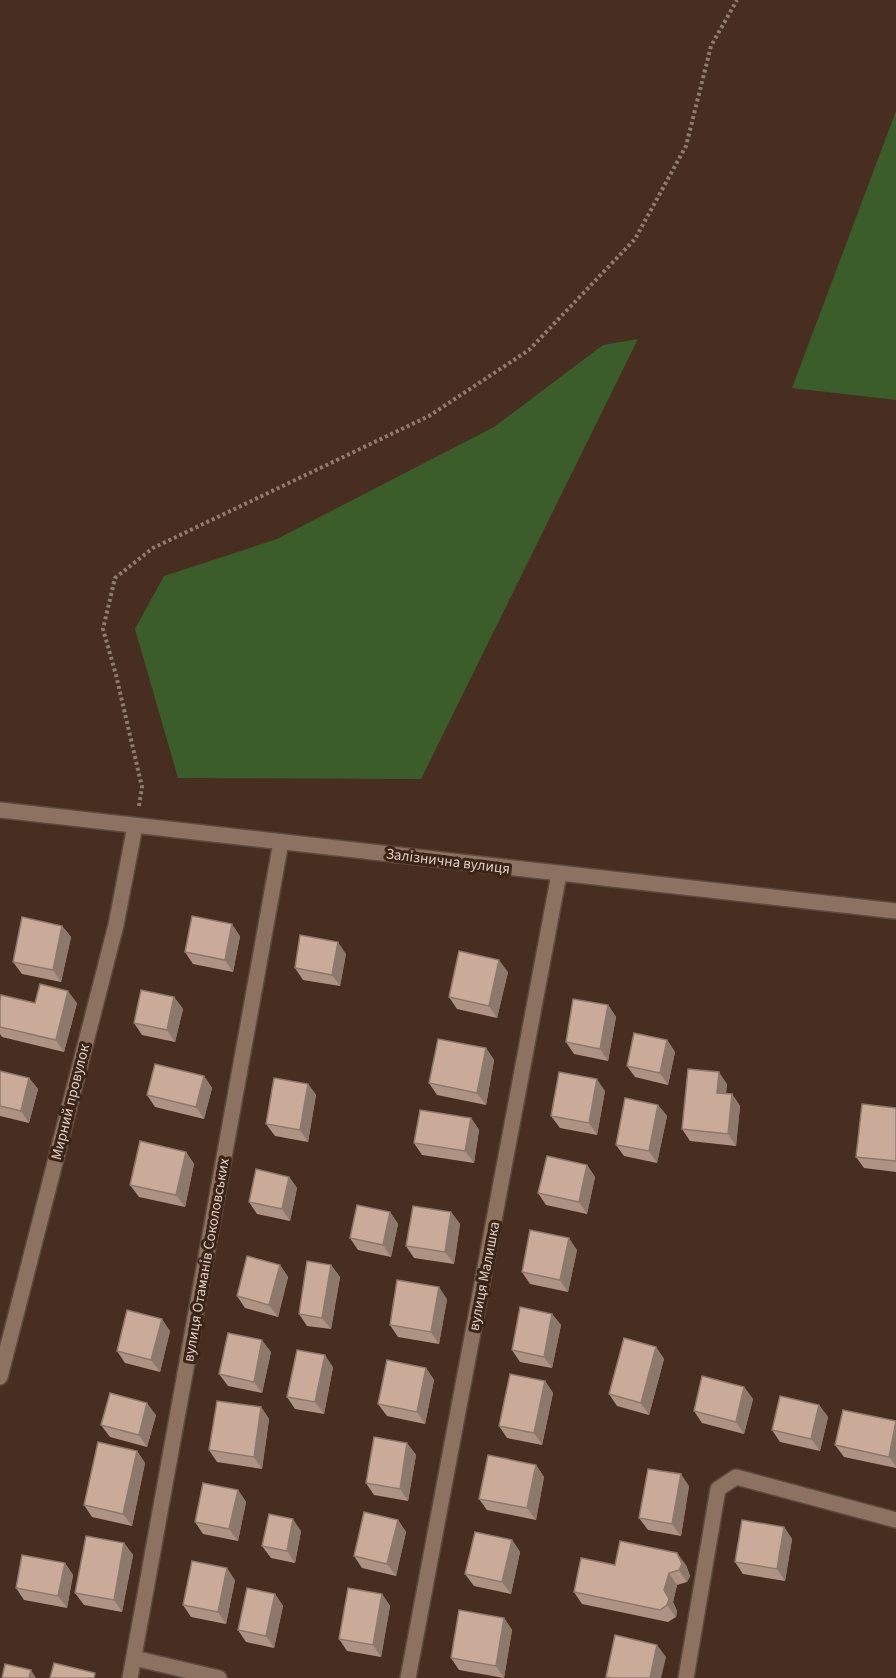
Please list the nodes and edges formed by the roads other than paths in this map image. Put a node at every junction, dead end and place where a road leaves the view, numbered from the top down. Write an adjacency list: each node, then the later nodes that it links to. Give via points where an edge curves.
1 (0, 810): 2 (street, Залізнична вулиця)
2 (135, 826): 3 (street, Залізнична вулиця); 6 (street, Мирний провулок, via 116,926)
3 (281, 842): 4 (street, Залізнична вулиця); 8 (street, вулиця Отаманів Соколовських)
4 (559, 874): 5 (street, Залізнична вулиця); 11 (street, вулиця Малишка)
5 (896, 911)
6 (0, 1377)
7 (896, 1520): 12 (street, via 736,1477 718,1489)
8 (134, 1658): 9 (street, вулиця Отаманів Соколовських); 10 (street)
9 (130, 1678)
10 (219, 1678)
11 (408, 1678)
12 (686, 1678)

